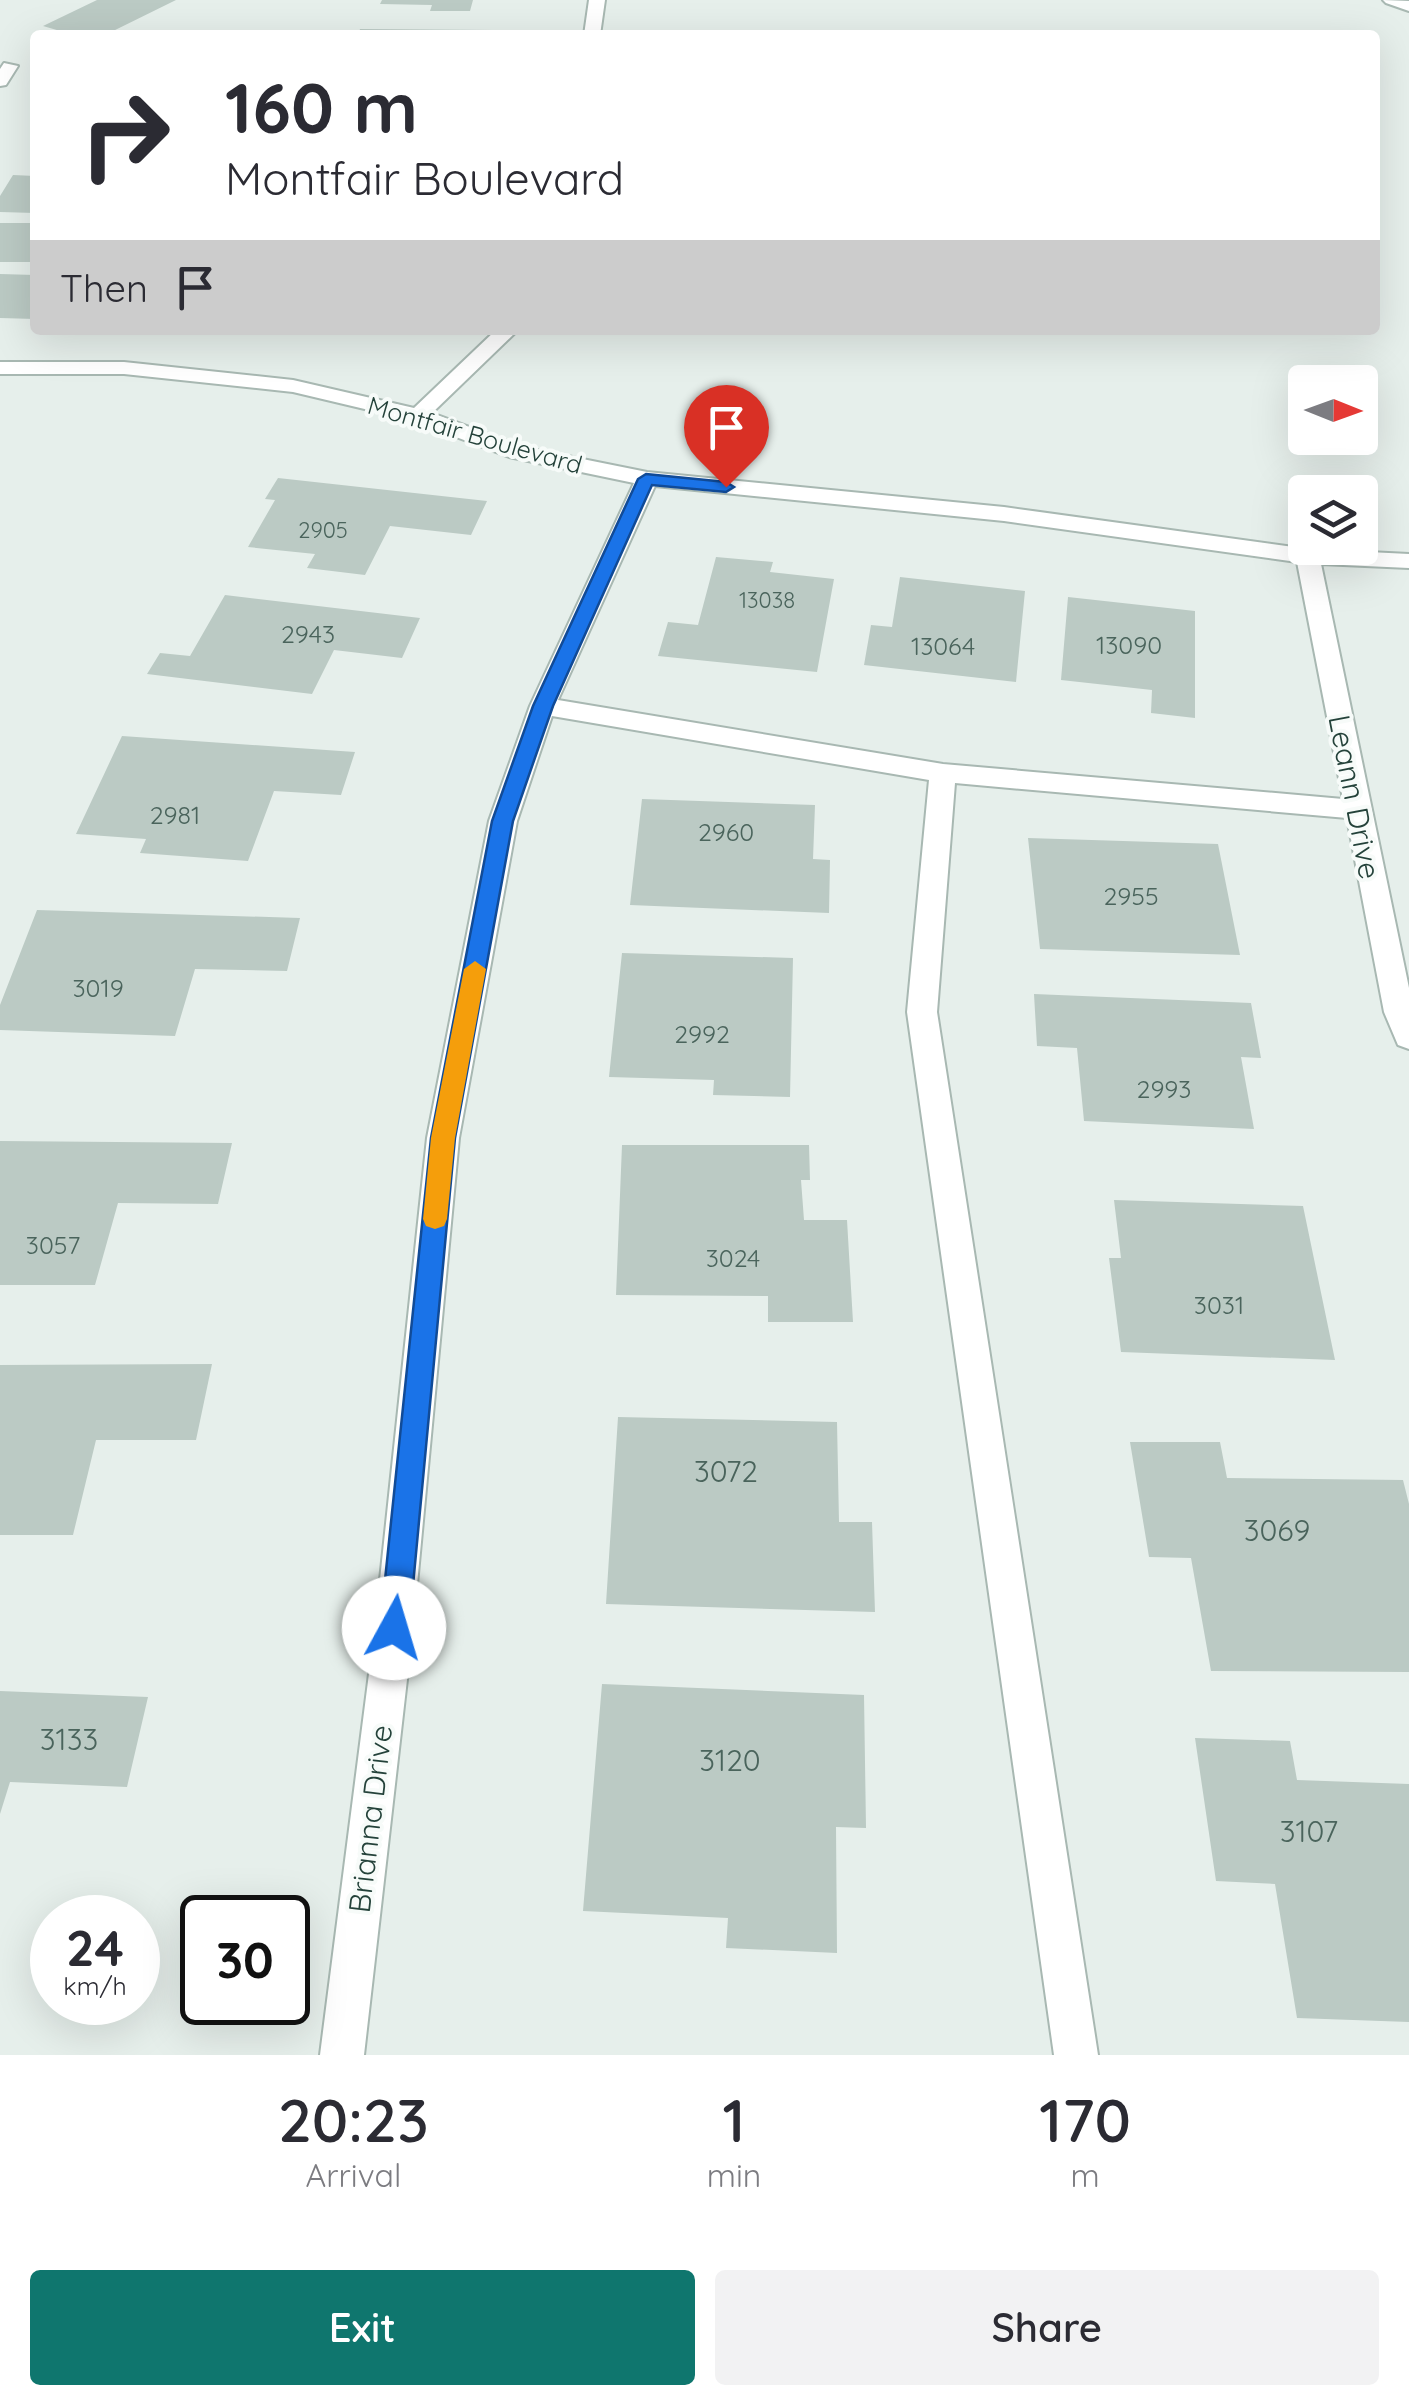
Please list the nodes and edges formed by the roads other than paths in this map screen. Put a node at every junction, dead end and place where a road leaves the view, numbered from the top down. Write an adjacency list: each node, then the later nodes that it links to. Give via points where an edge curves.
1 (597, 0): 4 (street)
2 (1391, 0): 3 (street)
3 (1409, 6)
4 (593, 30)
5 (503, 335): 7 (street)
6 (0, 368): 7 (street, Montfair Boulevard, via 124,368 293,386)
7 (418, 415): 8 (street, Montfair Boulevard, via 518,452)
8 (646, 479): 9 (street, Montfair Boulevard, via 1004,514); 13 (street, Brianna Drive)
9 (1288, 553)
10 (1378, 559): 11 (street, Montfair Boulevard)
11 (1409, 561)
12 (1310, 565): 15 (street, Leann Drive)
13 (543, 706): 14 (street); 17 (street, Brianna Drive, via 502,821 443,1138)
14 (943, 773): 15 (street); 18 (street, via 922,1012)
15 (1356, 810): 16 (street, Leann Drive)
16 (1409, 1037)
17 (342, 2055)
18 (1076, 2055)

